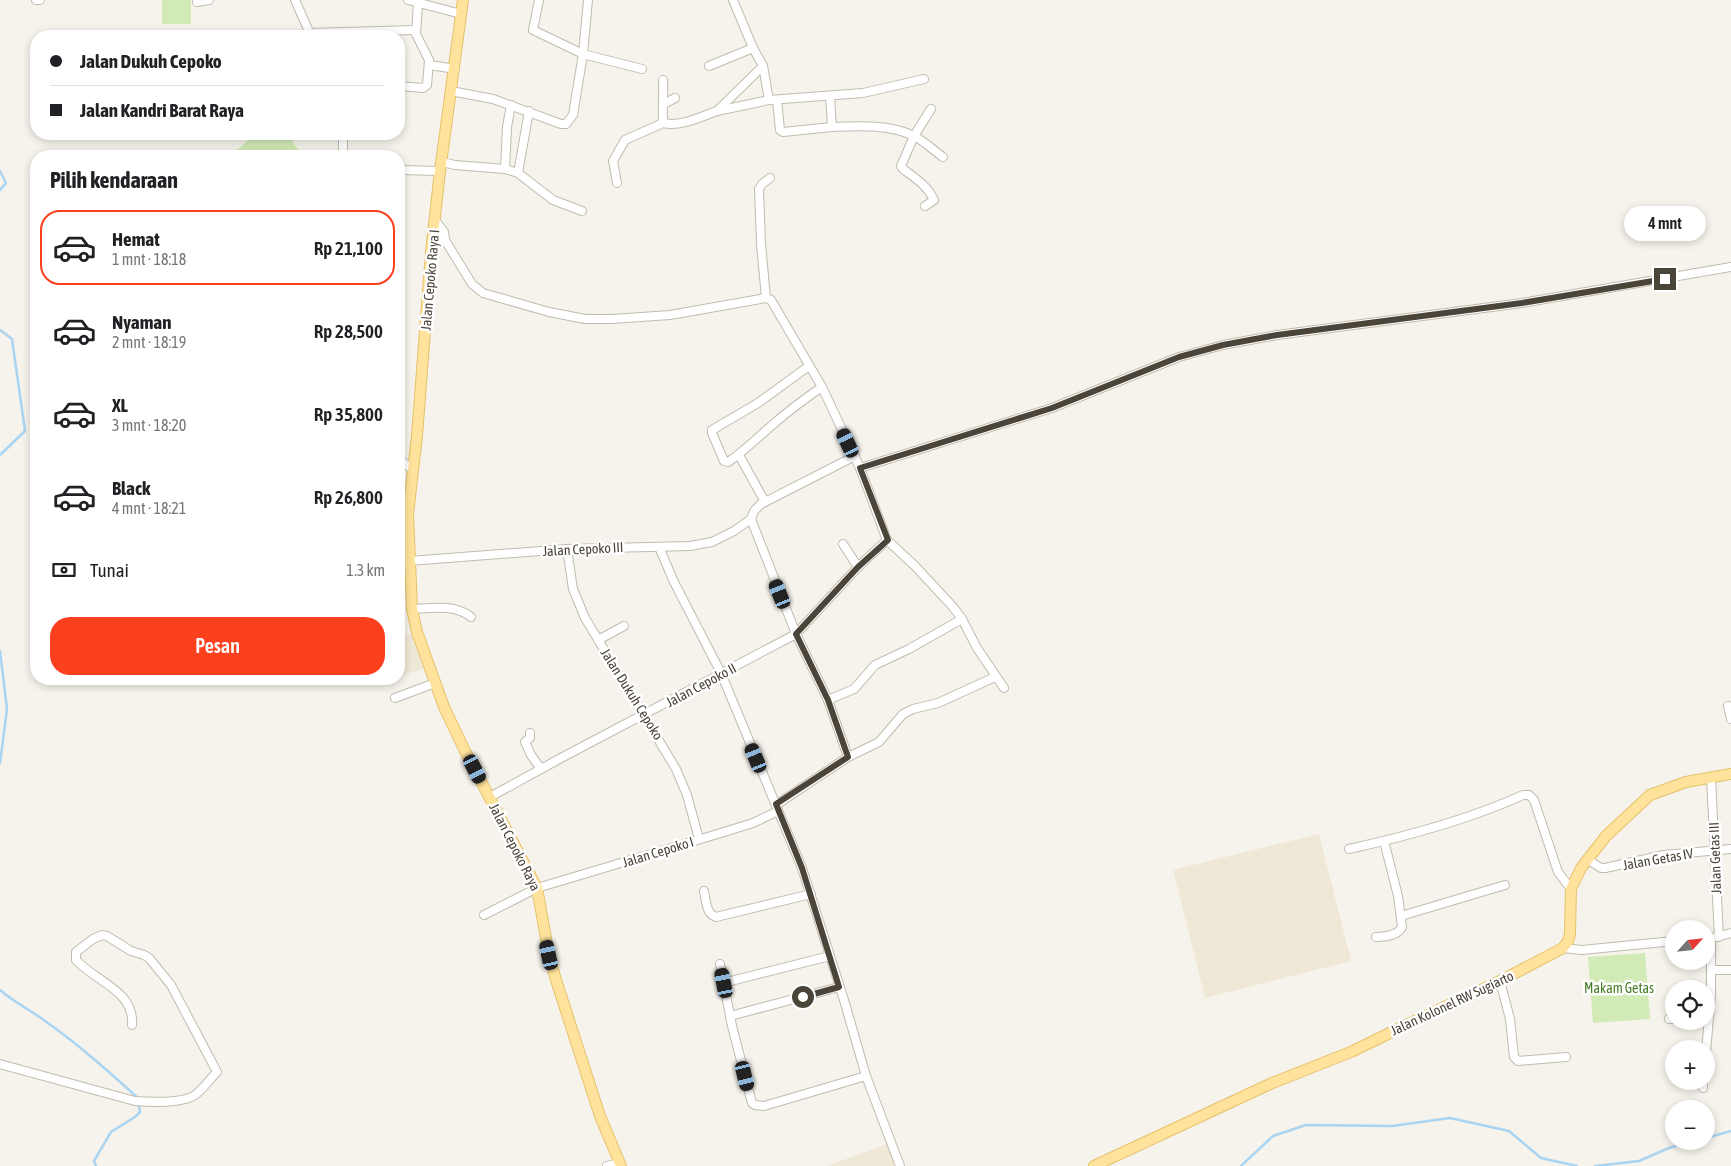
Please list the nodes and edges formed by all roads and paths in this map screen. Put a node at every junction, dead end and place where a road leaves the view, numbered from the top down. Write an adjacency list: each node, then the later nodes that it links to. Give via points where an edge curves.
1 (36, 0): 2 (street)
2 (40, 0)
3 (209, 0): 10 (street)
4 (295, 0): 13 (street)
5 (408, 0): 11 (street)
6 (463, 0): 12 (main road, Jalan Cepoko Raya I)
7 (539, 0): 17 (street, via 533,30)
8 (588, 0): 17 (street)
9 (733, 0): 16 (street)
10 (197, 2)
11 (418, 3): 12 (street); 15 (street)
12 (461, 14): 21 (main road, Jalan Cepoko Raya I)
13 (308, 30)
14 (405, 30): 15 (street)
15 (416, 30): 18 (street)
16 (753, 48): 19 (street); 20 (street)
17 (583, 54): 22 (street); 33 (street, via 573,116 569,122 561,124)
18 (430, 66): 21 (street); 25 (street, via 423,88)
19 (709, 66)
20 (763, 66): 29 (street); 34 (street)
21 (455, 68): 26 (main road, Jalan Cepoko Raya I)
22 (642, 69)
23 (924, 79): 27 (street, via 863,94)
24 (663, 80): 30 (street)
25 (405, 86)
26 (451, 91): 31 (street); 39 (main road, Jalan Cepoko Raya I)
27 (830, 97): 29 (street); 36 (street)
28 (675, 98): 30 (street)
29 (773, 100): 34 (street); 36 (street, via 782,132)
30 (664, 104): 35 (street)
31 (511, 105): 33 (street); 40 (street)
32 (931, 109): 37 (street)
33 (529, 111): 42 (street)
34 (717, 111): 35 (street, via 679,124)
35 (664, 123): 44 (street, via 625,140 612,161)
36 (832, 127): 37 (street, via 895,129)
37 (914, 136): 38 (street); 45 (street, via 901,166 930,192 934,200)
38 (943, 157)
39 (441, 167): 40 (street); 41 (street); 47 (main road, Jalan Cepoko Raya I)
40 (505, 169): 42 (street)
41 (405, 170)
42 (518, 173): 46 (street, via 553,200)
43 (770, 178): 51 (street, via 759,189)
44 (616, 183)
45 (925, 206)
46 (582, 211)
47 (435, 220): 48 (main road, Jalan Cepoko Raya I); 49 (street, via 444,232)
48 (433, 237): 49 (street); 58 (main road, Jalan Cepoko Raya I)
49 (445, 240): 51 (street, via 472,284 483,293 585,319 670,315)
50 (1731, 267): 57 (street, via 1522,303 1223,345 1179,357 1052,408)
51 (766, 298): 52 (street, via 776,307)
52 (809, 366): 53 (street); 54 (street, via 758,403 712,430 724,461)
53 (822, 387): 54 (street); 55 (street)
54 (739, 455): 59 (street)
55 (854, 456): 57 (street); 59 (street)
56 (405, 464): 58 (street)
57 (860, 468): 63 (street)
58 (412, 469): 60 (main road, Jalan Cepoko Raya I)
59 (765, 502): 61 (street, Jalan Cepoko III, via 754,511)
60 (405, 504)
61 (751, 519): 65 (street, Jalan Cepoko III, via 712,542); 73 (street)
62 (405, 529): 67 (main road, Jalan Cepoko Raya I)
63 (888, 540): 68 (street, Jalan Cepoko II); 71 (street)
64 (843, 544): 68 (street)
65 (659, 547): 66 (street, Jalan Cepoko III); 75 (street)
66 (567, 549): 67 (street, Jalan Cepoko III); 74 (street, Jalan Dukuh Cepoko, via 574,589)
67 (409, 560): 69 (main road, Jalan Cepoko Raya)
68 (858, 567): 73 (street, Jalan Cepoko II)
69 (412, 608): 70 (street, via 456,609); 77 (main road, Jalan Cepoko Raya)
70 (471, 617)
71 (962, 619): 76 (street); 80 (street, via 875,666 854,689)
72 (624, 626): 74 (street)
73 (796, 634): 75 (street, Jalan Cepoko II); 80 (street)
74 (598, 640): 82 (street, Jalan Dukuh Cepoko)
75 (721, 673): 82 (street, Jalan Cepoko II); 90 (street)
76 (995, 677): 78 (street); 85 (street, via 938,703 908,711 879,742)
77 (436, 684): 79 (street); 89 (main road, Jalan Cepoko Raya, via 464,749)
78 (1004, 688)
79 (396, 698)
80 (828, 700): 85 (street)
81 (1728, 706): 83 (street)
82 (642, 715): 86 (street, Jalan Cepoko II); 91 (street, Jalan Dukuh Cepoko, via 676,769 687,794)
83 (1731, 719)
84 (530, 733): 86 (street, via 526,745)
85 (848, 757): 90 (street)
86 (541, 769): 89 (street, Jalan Cepoko II)
87 (1731, 774): 88 (main road)
88 (1711, 778): 95 (street, Jalan Getas III); 96 (main road, via 1678,784 1650,794)
89 (490, 797): 98 (main road, Jalan Cepoko Raya)
90 (777, 808): 91 (street, Jalan Cepoko I, via 753,823); 101 (street)
91 (699, 839): 98 (street, Jalan Cepoko I)
92 (1384, 841): 93 (street); 99 (street, via 1461,819 1523,794 1529,795 1534,800 1558,872); 103 (street)
93 (1349, 849)
94 (1731, 849): 95 (street, Jalan Getas IV)
95 (1714, 850): 96 (street, Jalan Getas IV, via 1664,855 1605,868); 104 (street, Jalan Getas III)
96 (1587, 859): 99 (main road)
97 (1505, 885): 103 (street)
98 (537, 888): 102 (street); 124 (main road, Jalan Cepoko Raya, via 556,980 602,1122)
99 (1571, 889): 109 (main road, via 1570,934)
100 (704, 891): 101 (street, via 709,912 716,917)
101 (811, 894): 110 (street)
102 (484, 915)
103 (1401, 916): 106 (street, via 1401,930)
104 (1712, 920)
105 (1731, 933): 107 (street)
106 (1376, 937)
107 (1715, 937)
108 (1665, 942): 109 (street, via 1582,950)
109 (1563, 948): 116 (main road, Jalan Kolonel RW Sugiarto)
110 (830, 956): 117 (street); 118 (street)
111 (720, 964): 117 (street)
112 (1711, 970): 115 (street, Jalan Getas III)
113 (1715, 970): 114 (street)
114 (1731, 970)
115 (1710, 980)
116 (1500, 981): 121 (street, via 1510,1019 1514,1057 1518,1061); 127 (main road, Jalan Kolonel RW Sugiarto, via 1353,1051 1270,1084)
117 (724, 983): 119 (street)
118 (839, 987): 119 (street); 123 (street)
119 (730, 1016): 123 (street, via 755,1105 764,1106)
120 (132, 1025): 122 (street, via 131,1009 125,999 76,960 76,952 98,936 107,936 149,958 171,985 217,1072 188,1098 145,1102)
121 (1566, 1057)
122 (0, 1064)
123 (866, 1076): 126 (street)
124 (620, 1164): 125 (street)
125 (607, 1166)
126 (900, 1166)
127 (1094, 1166)

